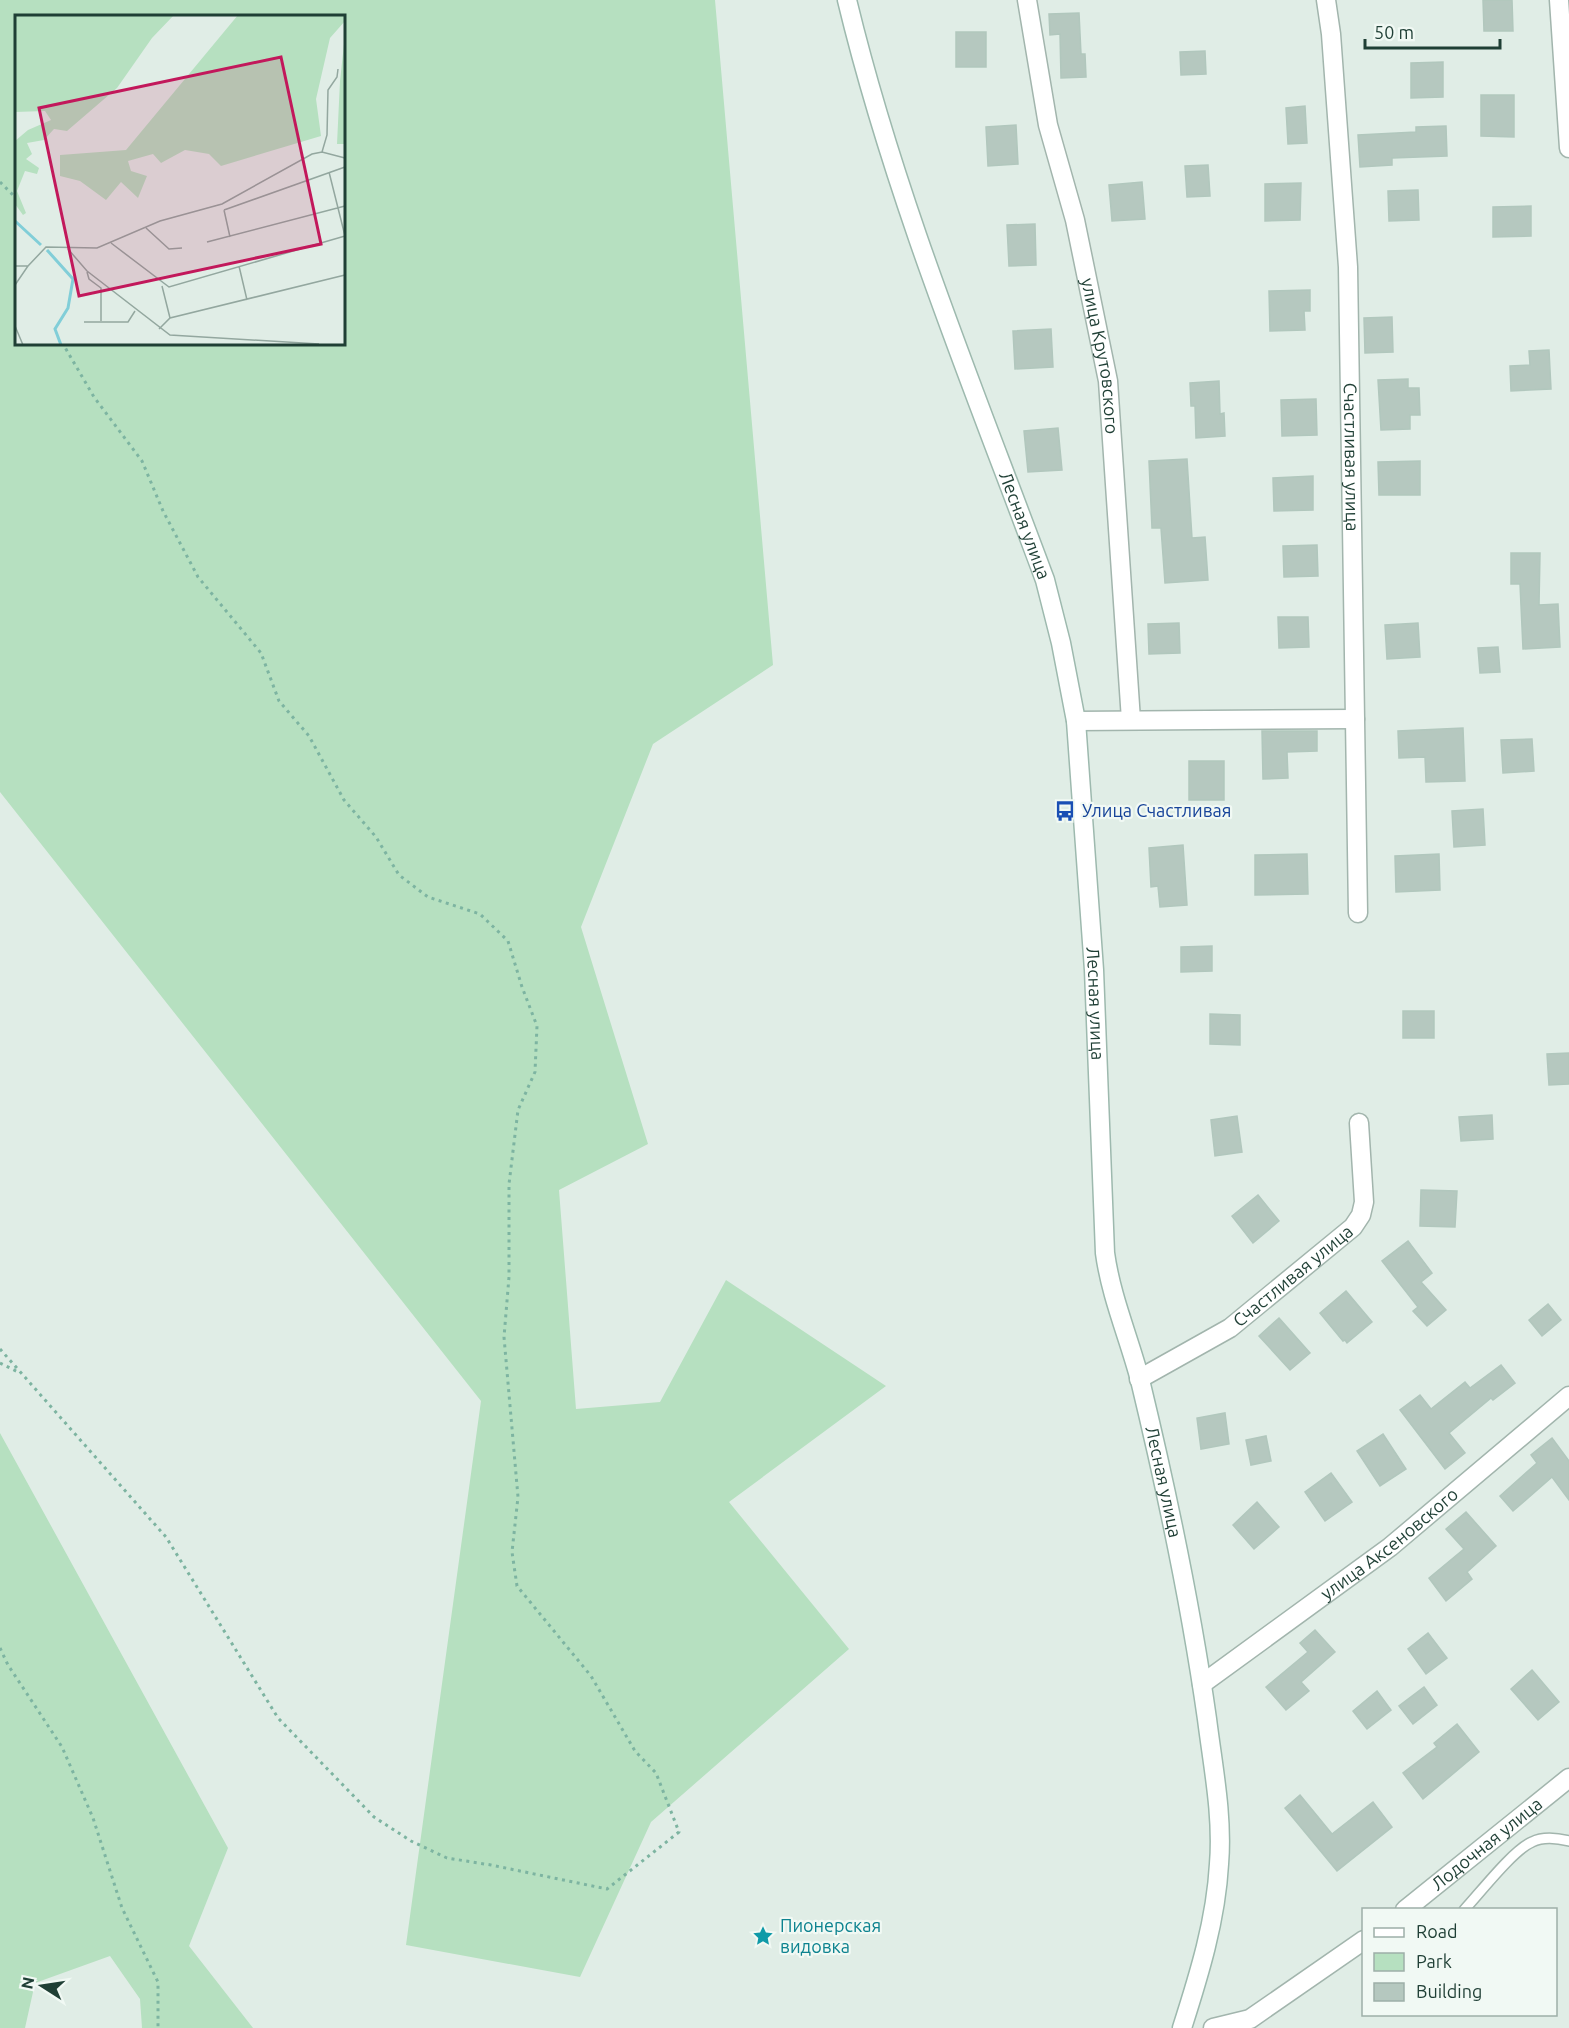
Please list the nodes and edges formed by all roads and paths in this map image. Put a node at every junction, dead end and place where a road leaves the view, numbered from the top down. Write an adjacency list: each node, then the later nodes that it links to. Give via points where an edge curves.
1 (847, 0): 11 (street, Лесная улица, via 907,206 1045,580)
2 (1028, 0): 10 (street, улица Крутовского, via 1048,124 1075,220 1108,381)
3 (1326, 0): 9 (street, Счастливая улица, via 1348,267)
4 (1559, 0): 5 (street)
5 (1569, 148)
6 (0, 182): 7 (path)
7 (15, 197)
8 (64, 345): 16 (path, via 94,397 142,461 198,578 261,653 279,701 309,736 344,800 376,837 399,875 428,897 480,915 508,941 537,1026 535,1072 518,1110 509,1184 509,1277 504,1337 518,1497 512,1552 517,1586 591,1676 635,1750 656,1773 679,1832 607,1889 447,1858 374,1817 278,1718 166,1537)
9 (1354, 719): 10 (street); 12 (street, Счастливая улица)
10 (1131, 720): 11 (street)
11 (1076, 721): 17 (street, Лесная улица, via 1094,970 1105,1253)
12 (1358, 913)
13 (1359, 1123): 17 (street, Счастливая улица, via 1364,1203 1353,1227 1230,1328)
14 (0, 1349): 16 (path)
15 (0, 1363): 16 (path)
16 (24, 1375)
17 (1139, 1378): 20 (street, Лесная улица)
18 (1569, 1396): 20 (street, улица Аксеновского, via 1390,1547)
19 (0, 1648): 26 (path, via 62,1747 93,1818 122,1908 158,1982)
20 (1202, 1684): 27 (street, Лесная улица, via 1218,1803 1220,1862 1214,1912)
21 (1569, 1778): 23 (street, Лодочная улица)
22 (1569, 1840): 24 (lane, via 1532,1841)
23 (1407, 1908)
24 (1466, 1908)
25 (1362, 1941): 28 (street, via 1250,2019)
26 (158, 2028)
27 (1182, 2028)
28 (1213, 2028)

